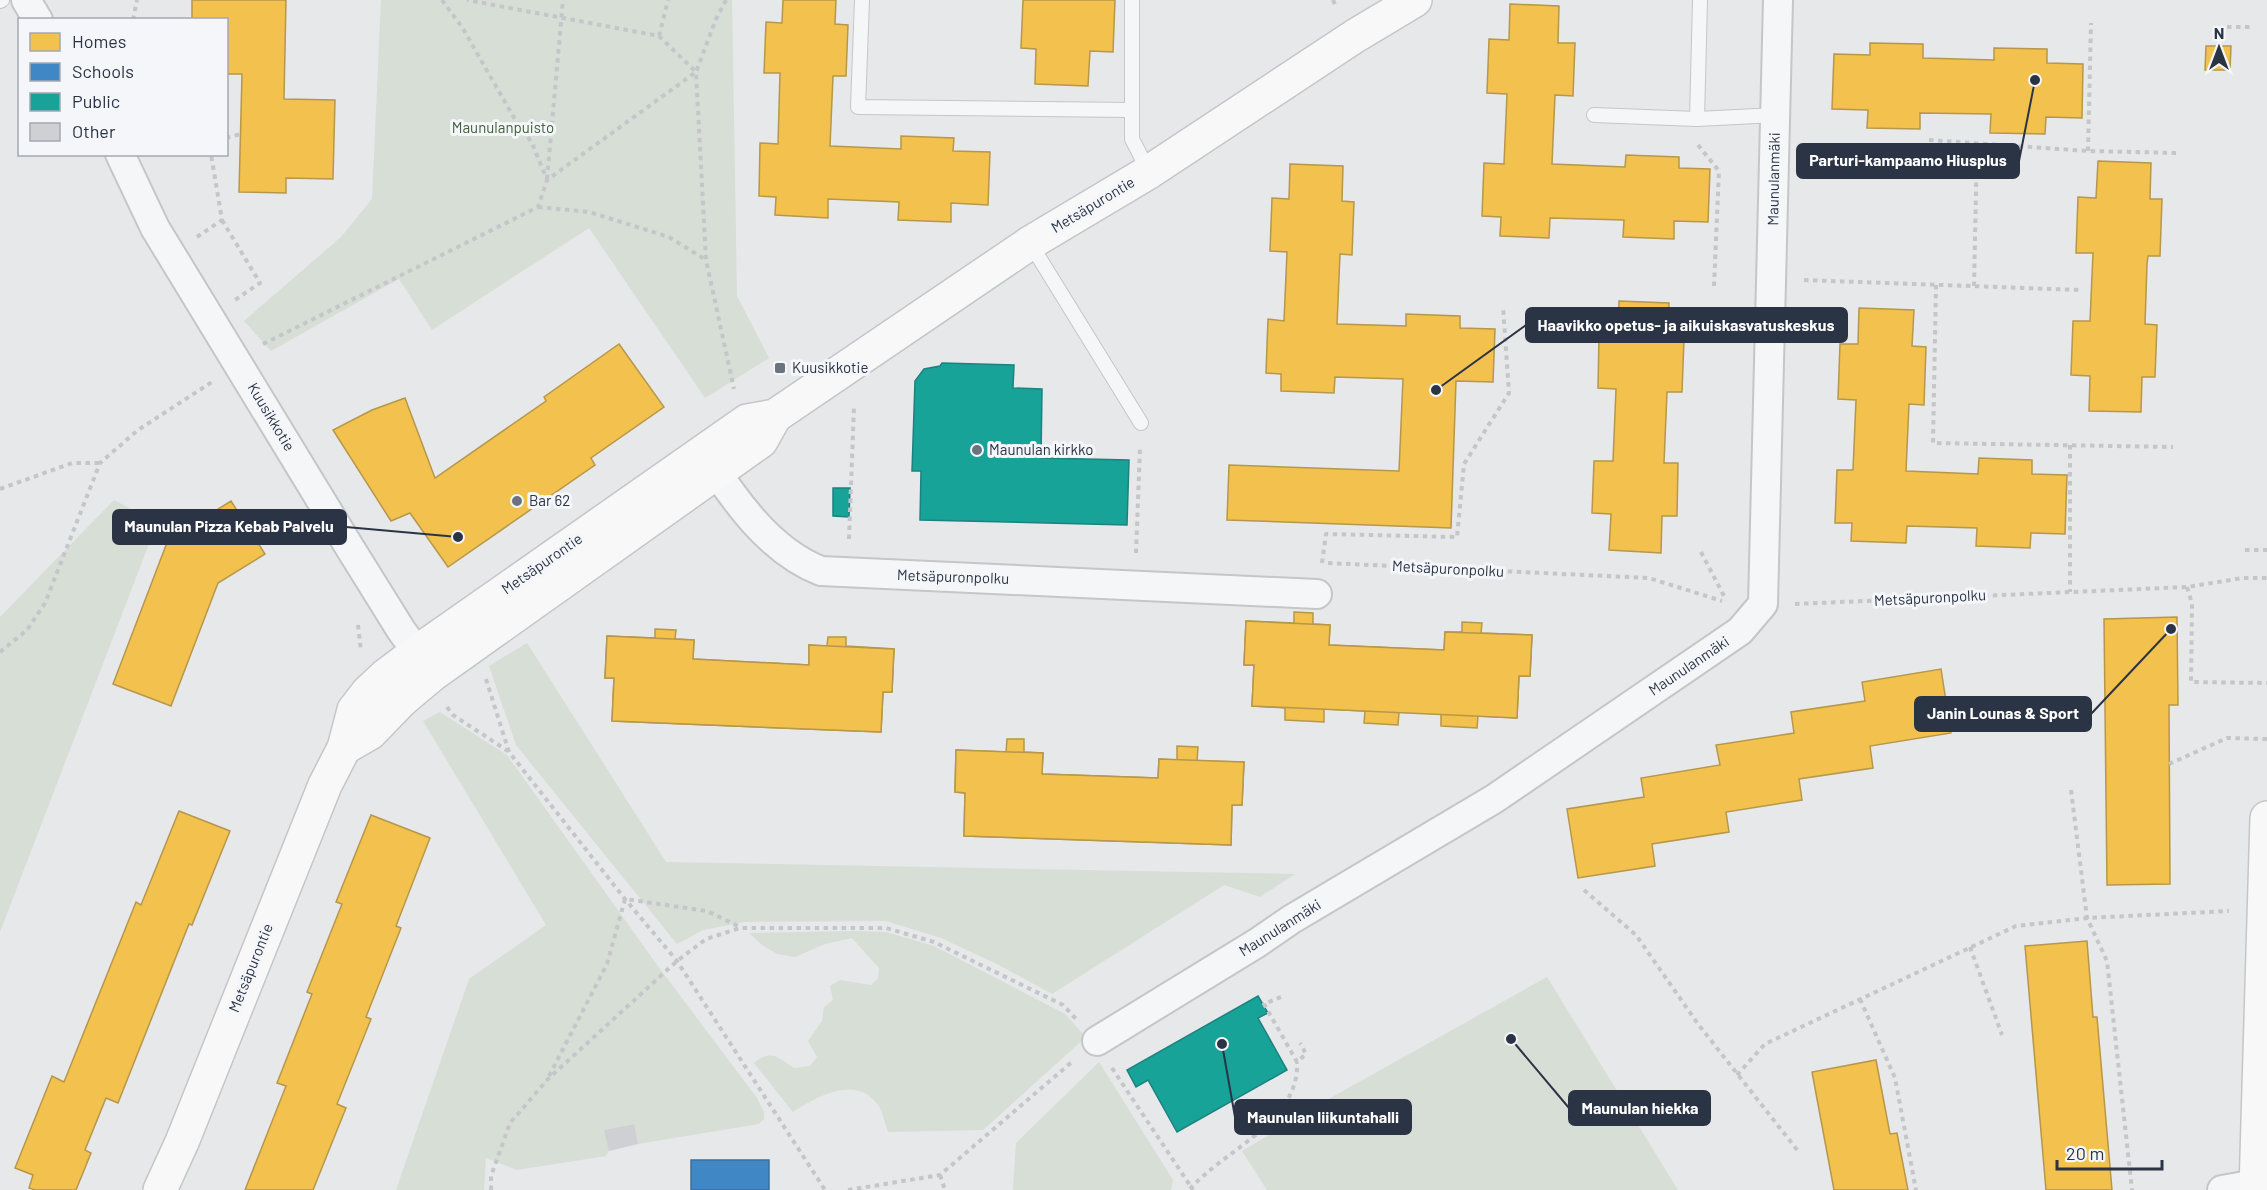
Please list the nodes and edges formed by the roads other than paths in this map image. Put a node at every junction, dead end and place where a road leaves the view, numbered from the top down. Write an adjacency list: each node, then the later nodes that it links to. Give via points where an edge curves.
1 (26, 0): 7 (street)
2 (862, 0): 8 (lane, via 858,107)
3 (1131, 0): 8 (lane)
4 (1414, 0): 13 (street, Metsäpurontie)
5 (1700, 0): 11 (lane)
6 (1779, 0): 10 (street, Maunulanmäki)
7 (37, 18)
8 (1131, 110): 13 (lane, via 1132,139)
9 (1594, 115): 11 (lane)
10 (1776, 115): 11 (lane); 20 (street, Maunulanmäki, via 1763,604 1740,631 1494,799)
11 (1697, 118)
12 (121, 156): 18 (street, Kuusikkotie, via 155,228)
13 (1149, 172): 14 (street, Metsäpurontie)
14 (1030, 243): 15 (lane); 16 (street, Metsäpurontie, via 775,416 761,441)
15 (1141, 423)
16 (710, 462): 17 (street, Metsäpuronpolku, via 758,526 779,547 821,571); 18 (street, Metsäpurontie)
17 (1317, 594)
18 (430, 675): 22 (street, Metsäpurontie, via 370,733 344,748 325,785)
19 (2267, 818): 21 (street)
20 (1096, 1041)
21 (2256, 1187): 23 (street)
22 (160, 1190)
23 (2222, 1190)

